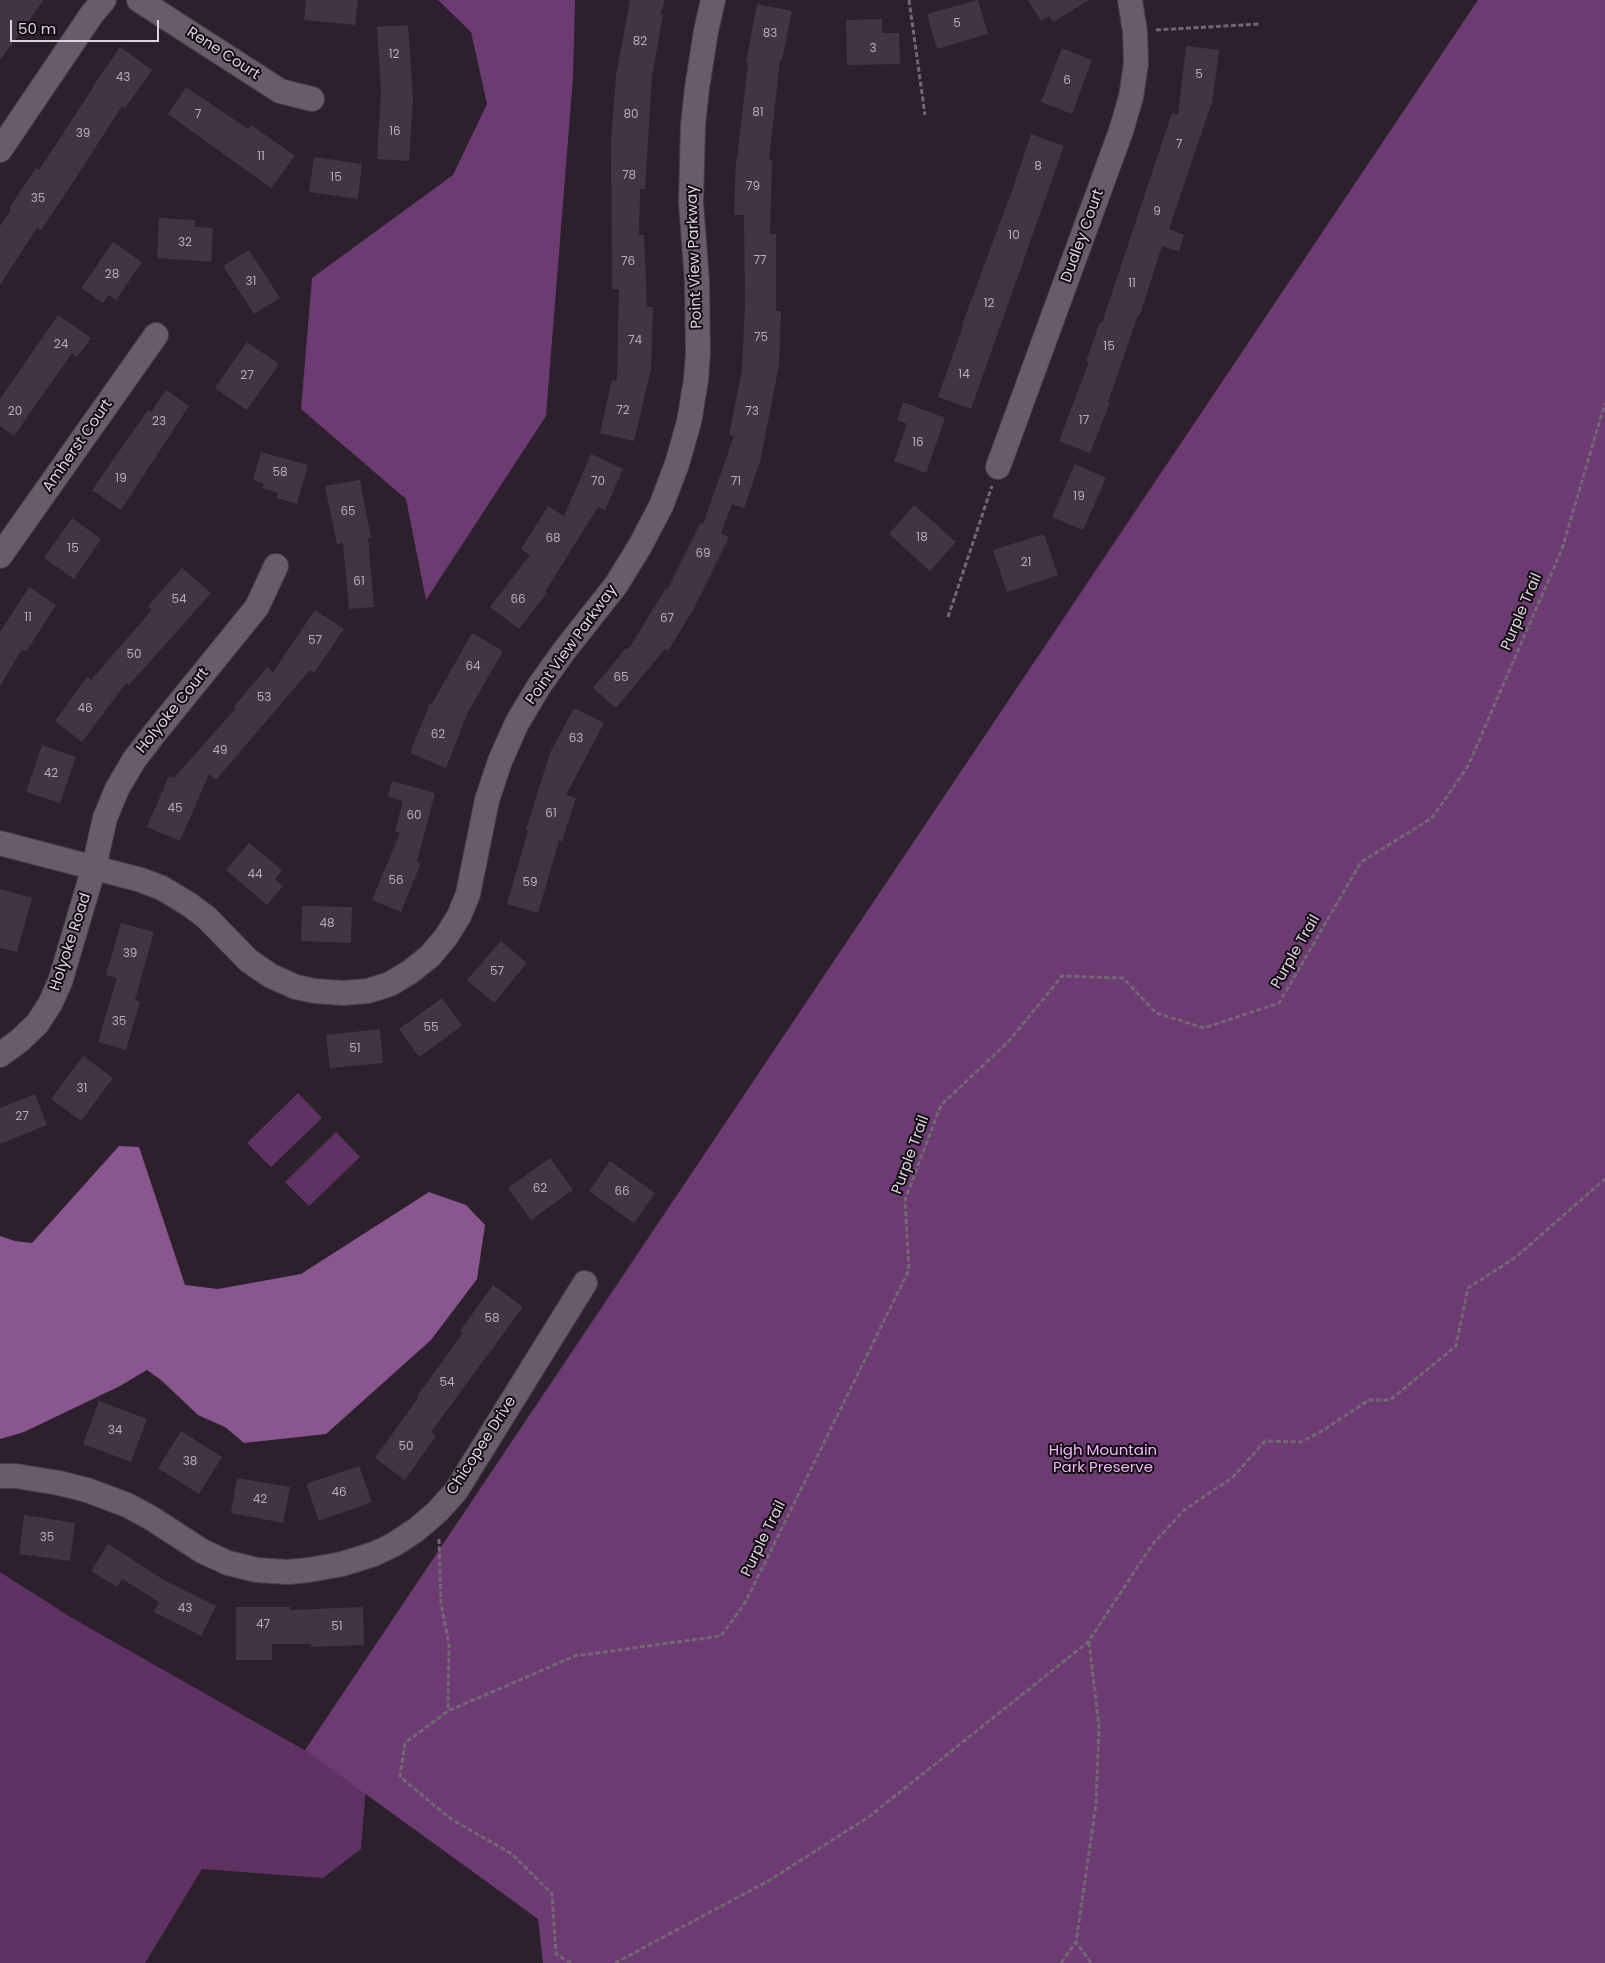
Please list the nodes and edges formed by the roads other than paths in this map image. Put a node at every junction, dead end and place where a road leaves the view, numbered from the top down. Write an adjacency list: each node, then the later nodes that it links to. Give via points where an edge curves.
1 (104, 0): 6 (street)
2 (139, 0): 5 (street, Rene Court, via 280,90)
3 (713, 0): 12 (street, Point View Parkway, via 696,88 692,202 698,282 698,352 689,422 661,506 640,546 616,585 539,686 517,723 487,800 468,894 446,937 430,956 390,984 368,991 315,991 271,976 249,961 207,918 162,888)
4 (1130, 0): 8 (street, Dudley Court, via 1136,64 1131,97)
5 (312, 99)
6 (0, 150)
7 (156, 335): 9 (street, Amherst Court)
8 (998, 467)
9 (0, 556)
10 (276, 566): 12 (street, Holyoke Court, via 258,607 134,760 105,818)
11 (0, 843): 12 (street, Point View Parkway)
12 (94, 867): 13 (street, Holyoke Road, via 60,982 50,1004 31,1030)
13 (0, 1055)
14 (584, 1282): 15 (street, Chicopee Drive, via 456,1491 416,1530 374,1554 309,1570 257,1570 202,1551 151,1518 87,1490 16,1476)
15 (0, 1476)

